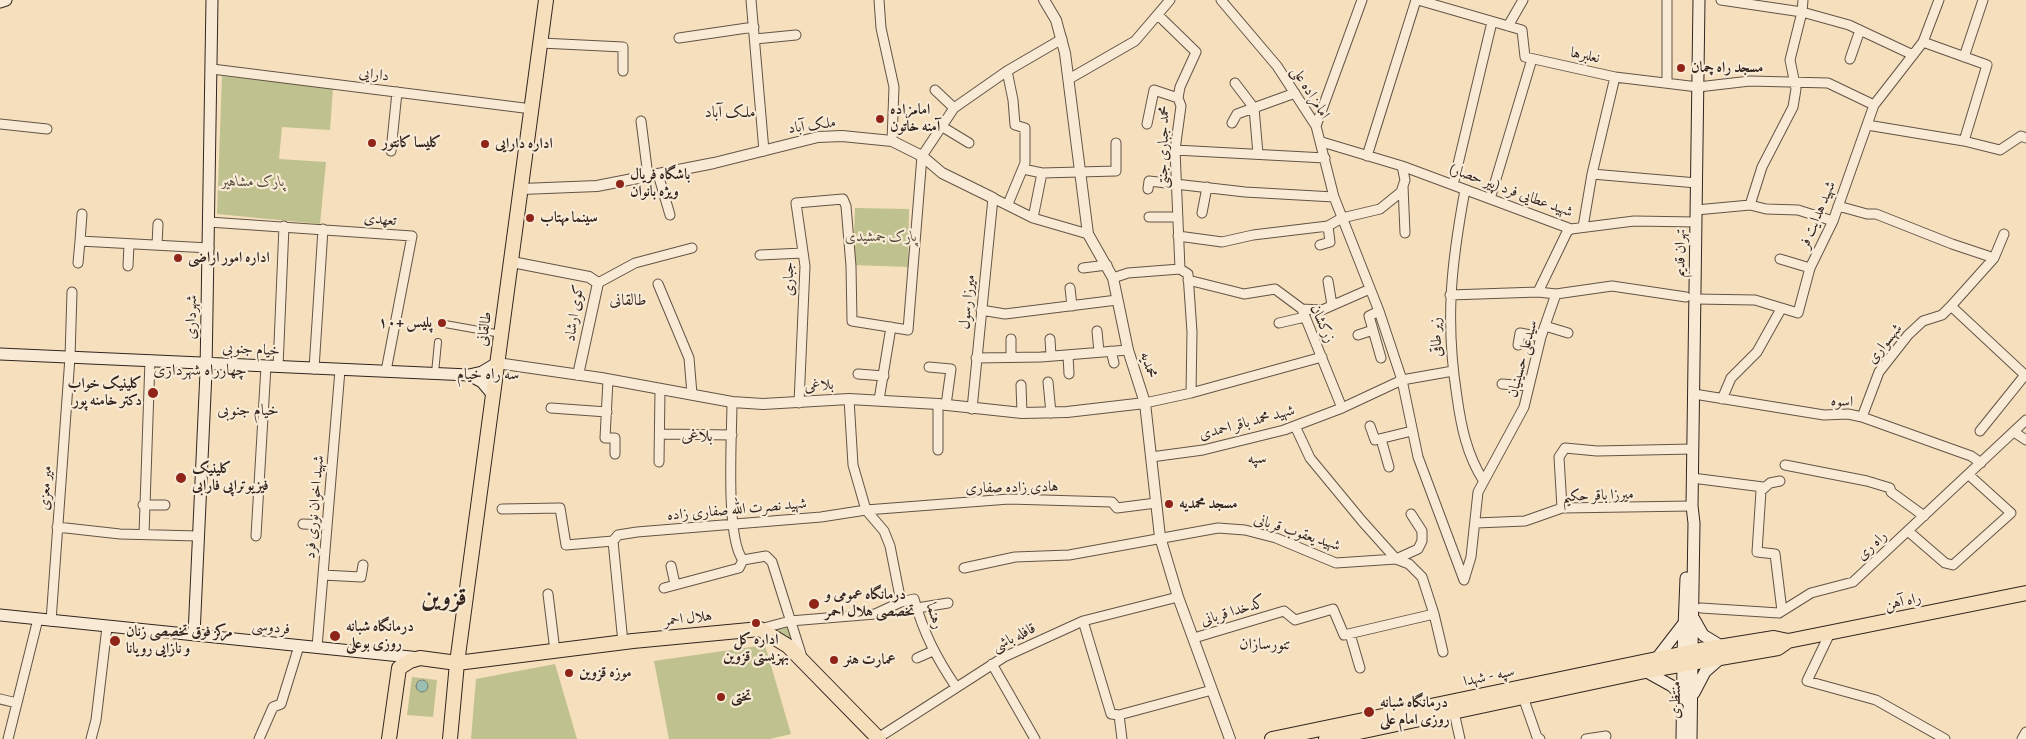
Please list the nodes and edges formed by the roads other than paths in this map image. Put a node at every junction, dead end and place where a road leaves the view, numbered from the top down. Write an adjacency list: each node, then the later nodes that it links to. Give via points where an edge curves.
1 (6, 0): 18 (main road)
2 (212, 0): 36 (main road, شهرداری)
3 (546, 0): 31 (main road, طالقانی)
4 (751, 0): 24 (street)
5 (878, 0): 63 (street, via 894,87)
6 (1044, 0): 29 (street, محمدیه, via 1056,20)
7 (1170, 0): 21 (street)
8 (1221, 0): 47 (street, امامزاده علی, via 1276,66)
9 (1362, 0): 59 (street)
10 (1417, 0): 19 (street); 72 (street)
11 (1523, 0): 23 (street)
12 (1667, 0): 42 (street)
13 (1699, 0): 44 (main road, تهران قدیم)
14 (1721, 0): 20 (street)
15 (1803, 0): 20 (street)
16 (1939, 0): 30 (street, شهید هدایت فر)
17 (1983, 0): 33 (street)
18 (0, 2)
19 (1443, 4): 22 (street)
20 (1802, 12): 25 (street); 41 (street, via 1790,60)
21 (1158, 14): 40 (street, via 1135,41); 48 (street, محمد جباری جنتی, via 1196,52)
22 (1492, 22): 23 (street); 83 (street)
23 (1508, 26): 34 (street, via 1522,30 1526,57)
24 (754, 27): 27 (street); 28 (street)
25 (1860, 30): 32 (street); 35 (street)
26 (796, 35): 28 (street)
27 (679, 38)
28 (755, 39): 69 (street)
29 (1062, 39): 37 (street); 40 (street, محمدیه)
30 (1923, 42): 32 (street, شهید هدایت فر); 33 (street)
31 (541, 43): 38 (street, via 623,47); 50 (main road, طالقانی)
32 (1913, 55): 49 (street, شهید هدایت فر)
33 (1964, 57): 62 (street, via 1987,64)
34 (1532, 59): 39 (street, نعلبرها); 90 (street)
35 (1850, 59)
36 (212, 69): 46 (street, دارایی); 103 (main road, شهرداری)
37 (1007, 71): 51 (street); 75 (street, via 1015,125 1025,128)
38 (623, 72)
39 (1615, 77): 42 (street, نعلبرها); 78 (street)
40 (1069, 80): 76 (street, محمدیه)
41 (1794, 82): 44 (street, نعلبرها, via 1750,81); 49 (street, نعلبرها, via 1828,83); 92 (street, via 1793,107 1762,167)
42 (1667, 83): 44 (street, نعلبرها)
43 (1235, 84): 52 (street)
44 (1698, 87): 81 (main road, تهران قدیم)
45 (936, 90): 51 (street)
46 (397, 92): 50 (street, دارایی); 68 (street)
47 (1294, 93): 52 (street); 59 (street, امامزاده علی)
48 (1178, 98): 56 (street, via 1154,90); 67 (street, محمد جباری جنتی, via 1181,106)
49 (1874, 105): 57 (street, شهید هدایت فر)
50 (532, 108): 85 (main road, طالقانی)
51 (954, 108): 58 (street)
52 (1254, 108): 54 (street, via 1237,114); 70 (street)
53 (641, 121): 79 (street)
54 (1232, 123)
55 (0, 124): 60 (street)
56 (1147, 124)
57 (1867, 125): 62 (street); 93 (street, شهید هدایت فر)
58 (941, 126): 64 (street); 71 (street)
59 (1316, 126): 65 (street, امامزاده علی)
60 (47, 128)
61 (2026, 138): 62 (street, via 2021,136 2000,150)
62 (1964, 140)
63 (892, 141): 69 (street, ملک آباد, via 818,137); 71 (street, ملک آباد)
64 (969, 142)
65 (1322, 142): 72 (street, شهید عطایی فرد (پیر حصار)); 73 (street, امامزاده علی)
66 (1116, 143): 76 (street, via 1116,171)
67 (1175, 150): 70 (street); 80 (street, محمد جباری جنتی)
68 (391, 151)
69 (764, 151): 79 (street, ملک آباد)
70 (1258, 154): 73 (street)
71 (922, 156): 89 (street, ملک آباد, via 942,173); 154 (street, via 908,330)
72 (1367, 156): 74 (street, شهید عطایی فرد (پیر حصار))
73 (1325, 158): 88 (street, امامزاده علی)
74 (1402, 166): 82 (street); 83 (street, شهید عطایی فرد (پیر حصار))
75 (1023, 169): 77 (street); 91 (street)
76 (1081, 172): 77 (street); 111 (street, محمدیه)
77 (1042, 173): 100 (street)
78 (1592, 174): 81 (street); 107 (street)
79 (653, 175): 85 (street, ملک آباد, via 597,186); 96 (street)
80 (1178, 182): 84 (street); 86 (street, via 1149,181); 99 (street, محمد جباری جنتی)
81 (1696, 183): 97 (main road, تهران قدیم)
82 (1403, 185): 101 (street, via 1401,192 1380,209); 110 (street)
83 (1453, 185): 87 (street, شهید عطایی فرد (پیر حصار))
84 (1207, 186): 88 (street, via 1245,192); 94 (street)
85 (522, 189): 124 (main road, طالقانی)
86 (1148, 189)
87 (1465, 190): 90 (street, شهید عطایی فرد (پیر حصار)); 141 (street, زیر طاقی, via 1453,252)
88 (1334, 197): 101 (street, امامزاده علی)
89 (993, 198): 91 (street, ملک آباد); 148 (street, میرزا رسول)
90 (1490, 199): 109 (street, شهید عطایی فرد (پیر حصار))
91 (1008, 204): 100 (street, ملک آباد)
92 (1750, 205): 97 (street, شهید عطایی فرد (پیر حصار)); 102 (street, شهید عطایی فرد (پیر حصار), via 1798,210)
93 (1838, 206): 102 (street, شهید هدایت فر); 122 (street, via 1876,214)
94 (1202, 213)
95 (82, 214): 114 (street)
96 (670, 215)
97 (1696, 216): 107 (street, شهید عطایی فرد (پیر حصار)); 142 (main road, تهران قدیم)
98 (1149, 217): 99 (street)
99 (1178, 217): 113 (street, محمد جباری جنتی)
100 (1033, 218): 111 (street, ملک آباد)
101 (1342, 218): 106 (street); 137 (street, امامزاده علی)
102 (1833, 221): 129 (street, شهید هدایت فر)
103 (209, 222): 105 (street, تعهدی); 118 (main road, شهرداری)
104 (158, 224): 116 (street)
105 (284, 226): 108 (street, تعهدی); 181 (street)
106 (1328, 226): 113 (street, via 1222,242); 117 (street, via 1330,242)
107 (1583, 227): 109 (street, شهید عطایی فرد (پیر حصار))
108 (323, 229): 183 (street); 185 (street, تعهدی, via 412,236)
109 (1571, 229): 139 (street)
110 (1405, 233)
111 (1088, 234): 126 (street, محمدیه)
112 (2004, 234): 122 (street, شهسواری)
113 (1178, 236): 130 (street, محمد جباری جنتی)
114 (80, 241): 115 (street); 125 (street)
115 (129, 244): 116 (street); 127 (street)
116 (157, 245): 118 (street)
117 (1320, 245)
118 (209, 248): 177 (main road, شهرداری)
119 (692, 248): 134 (street, via 635,263)
120 (803, 253): 121 (street); 154 (street, جباری, via 796,203 843,199 851,266 852,321); 210 (street, جباری)
121 (760, 255)
122 (1994, 258): 146 (street, شهسواری)
123 (1780, 259): 129 (street)
124 (512, 262): 134 (street, کوی ارشاد, via 589,277); 158 (main road, طالقانی)
125 (78, 263)
126 (1107, 265): 128 (street); 131 (street, محمدیه)
127 (128, 266)
128 (1083, 268)
129 (1810, 268): 147 (street, شهید هدایت فر, via 1798,313)
130 (1180, 269): 131 (street, via 1128,273); 132 (street, via 1188,274)
131 (1113, 278): 143 (street, محمدیه)
132 (1188, 280): 150 (street, زرکشان, via 1244,294 1275,289); 201 (street, via 1192,332)
133 (1328, 281): 145 (street)
134 (598, 283): 191 (street, کوی ارشاد)
135 (658, 284): 202 (street, via 689,358)
136 (1070, 288): 144 (street)
137 (1370, 290): 145 (street); 149 (street, امامزاده علی)
138 (72, 292): 171 (street, میر معزی)
139 (1538, 292): 140 (street); 141 (street)
140 (1556, 294): 142 (street, via 1612,286); 153 (street, سیدعلی حسینیان)
141 (1450, 295): 186 (street, زیر طاقی, via 1449,338)
142 (1690, 298): 147 (street, via 1755,300); 203 (main road, تهران قدیم)
143 (1117, 300): 144 (street); 165 (street, محمدیه)
144 (1072, 306): 148 (street, via 1005,314)
145 (1332, 306): 150 (street)
146 (1951, 306): 192 (street); 218 (street, شهسواری, via 1942,315 1923,321 1878,372)
147 (1782, 309): 205 (street, via 1757,352 1731,378)
148 (981, 310): 174 (street, میرزا رسول)
149 (1379, 311): 155 (street, via 1369,316); 195 (street, امامزاده علی)
150 (1304, 313): 151 (street); 173 (street, زرکشان)
151 (1279, 323)
152 (445, 324): 158 (street)
153 (1545, 326): 157 (street); 160 (street, سیدعلی حسینیان)
154 (891, 327): 193 (street)
155 (1373, 330): 159 (street); 175 (street)
156 (1097, 331): 167 (street)
157 (1568, 333)
158 (501, 334): 178 (main road, طالقانی)
159 (1358, 335)
160 (1541, 337): 164 (street, via 1520,333); 199 (street, سیدعلی حسینیان)
161 (1011, 339): 172 (street)
162 (1050, 339): 170 (street)
163 (438, 342): 187 (street)
164 (1518, 345)
165 (1128, 350): 166 (street); 209 (street, محمدیه)
166 (1111, 351): 167 (street); 179 (street)
167 (1099, 352): 169 (street)
168 (0, 354): 171 (main road, خیام جنوبی)
169 (1068, 354): 170 (street); 189 (street)
170 (1051, 356): 172 (street)
171 (70, 357): 176 (main road, خیام جنوبی); 255 (street, میر معزی)
172 (1011, 357): 174 (street)
173 (1322, 357): 201 (street); 213 (street, زرکشان)
174 (976, 358): 214 (street, میرزا رسول)
175 (1381, 358)
176 (150, 360): 177 (main road, خیام جنوبی); 243 (street)
177 (206, 362): 180 (main road, خیام جنوبی); 258 (main road, شهرداری)
178 (497, 363): 190 (main road, خیام جنوبی); 191 (street, بلاغی); 204 (main road, طالقانی)
179 (1114, 363)
180 (266, 366): 181 (main road, خیام جنوبی); 259 (street)
181 (278, 367): 183 (main road, خیام جنوبی)
182 (929, 367): 211 (street, via 951,370)
183 (314, 369): 184 (main road, خیام جنوبی)
184 (340, 370): 185 (main road, خیام جنوبی); 254 (street, شهید اخوان نوری فرد)
185 (386, 371): 187 (main road, خیام جنوبی)
186 (1453, 371): 195 (street, شهید محمد باقر احمدی); 239 (street, زیر طاقی, via 1459,414 1470,456)
187 (434, 373): 190 (main road, خیام جنوبی)
188 (858, 374): 193 (street)
189 (1069, 374)
190 (469, 375): 204 (main road, via 482,382)
191 (578, 375): 194 (street, بلاغی)
192 (2025, 375): 223 (street)
193 (884, 376): 207 (street)
194 (608, 380): 200 (street, بلاغی); 215 (street)
195 (1402, 380): 213 (street, شهید محمد باقر احمدی); 222 (street, امامزاده علی)
196 (1048, 382): 217 (street)
197 (1502, 384): 199 (street)
198 (1021, 385): 216 (street)
199 (1529, 386): 239 (street, سیدعلی حسینیان, via 1524,407)
200 (660, 390): 202 (street, بلاغی); 225 (street)
201 (1191, 393): 209 (street)
202 (692, 394): 208 (street, بلاغی)
203 (1694, 394): 205 (street, اسوه); 229 (main road, تهران قدیم)
204 (493, 395): 303 (main road, طالقانی)
205 (1722, 398): 218 (street, اسوه, via 1824,415)
206 (849, 399): 207 (street, بلاغی); 210 (street, بلاغی); 248 (street, via 853,465)
207 (879, 400): 211 (street, بلاغی)
208 (732, 402): 210 (street, بلاغی); 226 (street)
209 (1146, 402): 217 (street, بلاغی); 232 (street, محمدیه)
210 (799, 403)
211 (942, 405): 214 (street, بلاغی); 230 (street)
212 (551, 408): 215 (street)
213 (1342, 408): 220 (street, شهید محمد باقر احمدی)
214 (972, 409): 216 (street, بلاغی)
215 (606, 412): 231 (street, via 605,438 615,438)
216 (1022, 413): 217 (street, بلاغی)
217 (1051, 413)
218 (1862, 417): 234 (street, اسوه, via 1971,456)
219 (2026, 420): 224 (street, راه ری)
220 (1295, 426): 232 (street, شهید محمد باقر احمدی, via 1203,450); 262 (street, via 1310,458)
221 (1370, 426): 227 (street, via 1375,440)
222 (1412, 431): 227 (street); 268 (street, امامزاده علی, via 1418,457)
223 (1980, 431)
224 (2014, 432): 228 (street); 234 (street, راه ری)
225 (660, 434): 226 (street); 233 (street)
226 (732, 435): 253 (street)
227 (1381, 439): 236 (street)
228 (2026, 440)
229 (1693, 448): 238 (main road, تهران قدیم); 246 (street, via 1597,451 1565,448 1559,457)
230 (938, 450)
231 (615, 454)
232 (1151, 457): 242 (street, محمدیه)
233 (659, 462)
234 (1981, 463): 237 (street, راه ری)
235 (1785, 465): 250 (street, via 1867,480 1890,488)
236 (1389, 467)
237 (1969, 475): 250 (street, راه ری); 256 (street, via 2011,513 1953,565 1945,564)
238 (1692, 478): 241 (street); 245 (main road, تهران قدیم)
239 (1483, 480): 251 (street, سیدعلی حسینیان, via 1478,492)
240 (1780, 481): 241 (street)
241 (1763, 487): 277 (street, via 1760,491 1757,552 1775,554)
242 (1156, 503): 248 (street, هادی زاده صفاری, via 1117,508 1112,502 1009,499); 260 (street, محمدیه)
243 (143, 505): 244 (street); 257 (street)
244 (165, 505)
245 (1692, 506): 246 (street, میرزا باقر حکیم); 280 (main road, تهران قدیم)
246 (1562, 508): 251 (street, میرزا باقر حکیم, via 1525,521)
247 (502, 509): 261 (street, شهید نصرت الله صفاری زاده, via 560,508 566,546)
248 (866, 510): 253 (street, شهید نصرت الله صفاری زاده); 274 (street, رهنما, via 884,531 890,546)
249 (1411, 514): 262 (street, via 1422,531 1422,541 1418,549)
250 (1924, 516): 256 (street, راه ری)
251 (1476, 523): 268 (street, سیدعلی حسینیان)
252 (303, 524): 254 (street)
253 (733, 524): 261 (street, شهید نصرت الله صفاری زاده, via 638,532 618,535); 263 (street)
254 (327, 526): 267 (street, شهید اخوان نوری فرد)
255 (57, 527): 257 (street); 282 (street, میر معزی)
256 (1908, 531): 277 (street, راه ری, via 1853,582 1811,593)
257 (144, 534): 258 (street)
258 (198, 536): 289 (main road, شهرداری)
259 (256, 536)
260 (1160, 537): 262 (street, شهید یعقوب قربانی, via 1218,528 1245,530 1276,538 1336,563); 266 (street, شهید یعقوب قربانی, via 1069,555 1015,557); 273 (street, محمدیه)
261 (613, 541): 291 (street)
262 (1396, 559): 278 (street, via 1409,564 1422,577)
263 (743, 560): 269 (street, via 739,568); 284 (street, via 770,558)
264 (363, 565): 267 (street, via 361,577)
265 (671, 566): 269 (street)
266 (964, 568)
267 (323, 576): 293 (street, شهید اخوان نوری فرد)
268 (1464, 580)
269 (675, 584): 270 (street)
270 (664, 588)
271 (2025, 592): 287 (main road, راه آهن)
272 (548, 594): 294 (street)
273 (1178, 597): 283 (street, قافله باشی); 290 (street, محمدیه)
274 (900, 602): 276 (street, رهنما, via 914,599); 284 (street, via 875,614)
275 (948, 603): 276 (street)
276 (917, 608): 295 (street, رهنما, via 923,632)
277 (1782, 611): 280 (street)
278 (1434, 614): 288 (street); 296 (street)
279 (0, 615): 281 (main road, فردوسی)
280 (1693, 616): 297 (main road, via 1703,635); 300 (main road); 301 (main road, تهران قدیم)
281 (38, 619): 282 (main road, فردوسی); 312 (street)
282 (51, 621): 285 (main road, فردوسی)
283 (1083, 621): 304 (street, قافله باشی); 314 (street, via 1111,714)
284 (790, 622): 286 (street); 302 (street)
285 (107, 627): 289 (main road, فردوسی); 319 (street)
286 (760, 629): 291 (main road, هلال احمر); 302 (main road, via 788,646)
287 (1830, 633): 297 (main road, راه آهن, via 1788,642 1774,638); 334 (street, via 1807,681 1876,700)
288 (1350, 634): 290 (street, کدخدا قربانی, via 1344,635 1333,609 1294,620 1284,611); 305 (street)
289 (194, 635): 292 (main road, فردوسی)
290 (1194, 638): 308 (street, محمدیه)
291 (623, 643): 294 (main road, هلال احمر)
292 (299, 646): 293 (main road, فردوسی); 320 (street, via 281,704 273,707)
293 (317, 647): 298 (main road, فردوسی)
294 (555, 651): 303 (main road, هلال احمر)
295 (933, 651): 299 (street); 307 (street, رهنما)
296 (1443, 652)
297 (1722, 652): 301 (main road, راه آهن); 311 (main road)
298 (420, 658): 303 (main road, هلال احمر); 321 (main road, via 399,668)
299 (917, 658)
300 (1657, 658): 301 (main road, سپه - شهدا); 327 (main road, سپه - شهدا)
301 (1688, 658): 306 (main road, سپه - شهدا); 311 (main road, منتظری)
302 (804, 662): 323 (main road)
303 (457, 663): 322 (main road, طالقانی)
304 (992, 664): 307 (street, قافله باشی); 324 (street)
305 (1360, 668)
306 (1645, 671): 309 (main road, سپه - شهدا); 311 (main road)
307 (956, 687): 323 (street, قافله باشی)
308 (1212, 690): 314 (street); 326 (street, محمدیه)
309 (1523, 697): 313 (main road, سپه - شهدا); 330 (street)
310 (0, 699): 312 (street)
311 (1687, 699): 332 (main road, منتظری); 333 (main road, منتظری)
312 (17, 703): 318 (street)
313 (1454, 712): 316 (main road, سپه - شهدا); 329 (street)
314 (1119, 715): 325 (street)
315 (2026, 732): 335 (street)
316 (1363, 735): 328 (main road, سپه - شهدا)
317 (1606, 736): 331 (street)
318 (8, 739)
319 (91, 739)
320 (259, 739)
321 (389, 739)
322 (450, 739)
323 (879, 739)
324 (1035, 739)
325 (1122, 739)
326 (1230, 739)
327 (1272, 739)
328 (1326, 739)
329 (1460, 739)
330 (1540, 739)
331 (1586, 739)
332 (1682, 739)
333 (1691, 739)
334 (1946, 739)
335 (2022, 739)

